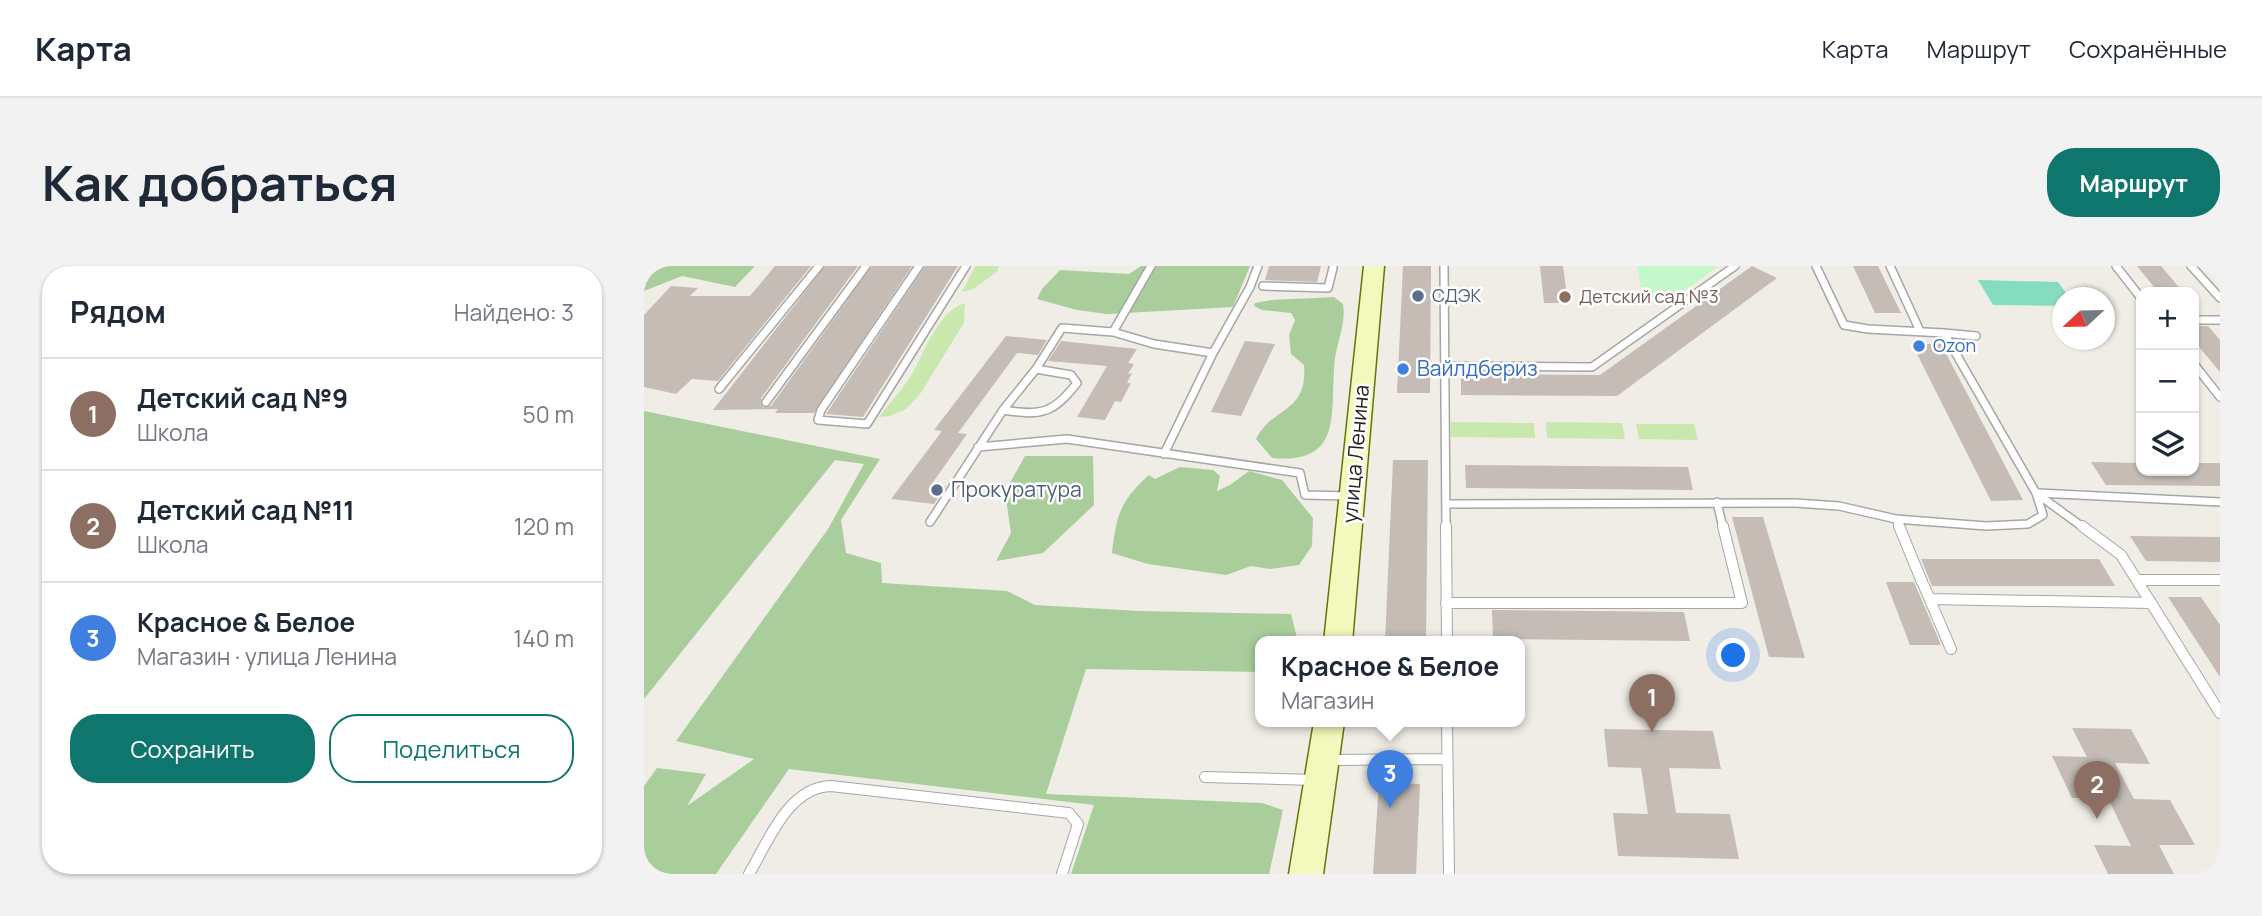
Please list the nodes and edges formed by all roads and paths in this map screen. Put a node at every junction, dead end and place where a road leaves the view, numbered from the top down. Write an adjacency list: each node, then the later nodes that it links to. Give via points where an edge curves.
1 (819, 266): 28 (lane)
2 (866, 266): 30 (lane)
3 (919, 266): 4 (lane, via 818,420 867,424)
4 (965, 266)
5 (1151, 266): 21 (lane)
6 (1258, 266): 24 (lane)
7 (1374, 266): 35 (main road, улица Ленина)
8 (1444, 266): 25 (lane)
9 (1735, 266): 25 (lane, via 1592,367)
10 (1816, 266): 20 (lane, via 1844,325 1867,332)
11 (1890, 266): 20 (lane)
12 (2116, 266): 16 (lane)
13 (2191, 266): 17 (lane)
14 (1333, 268): 15 (lane, via 1328,288)
15 (1263, 286)
16 (2136, 292)
17 (2220, 298)
18 (2199, 320): 19 (lane)
19 (2220, 320)
20 (1920, 331): 22 (lane)
21 (1113, 332): 24 (lane); 26 (lane, via 1062,328)
22 (1944, 333): 23 (lane); 34 (lane)
23 (1976, 336)
24 (1213, 353): 33 (lane)
25 (1445, 366): 38 (lane)
26 (1036, 369): 31 (lane); 31 (lane, via 1071,375 1077,383 1062,405 1037,415)
27 (2199, 370): 29 (lane)
28 (719, 389)
29 (2220, 397)
30 (766, 402)
31 (1003, 410): 32 (lane)
32 (978, 447): 33 (lane, via 1067,439); 40 (lane)
33 (1164, 454): 35 (lane, via 1300,473 1305,495)
34 (2036, 493): 37 (lane); 39 (lane, via 2043,515 2028,524 1986,526); 41 (lane, via 2121,555)
35 (1351, 496): 46 (main road, улица Ленина)
36 (1717, 502): 38 (lane); 39 (lane, via 1839,506); 44 (lane, via 1742,603)
37 (2220, 502)
38 (1446, 504): 44 (lane)
39 (1896, 519): 43 (lane)
40 (930, 522)
41 (2137, 580): 42 (lane); 45 (lane)
42 (2220, 580)
43 (1930, 600): 45 (lane); 48 (lane)
44 (1447, 603): 47 (lane)
45 (2151, 603): 49 (lane)
46 (1339, 636)
47 (1447, 636)
48 (1951, 649)
49 (2220, 713)
50 (1328, 727): 53 (main road)
51 (1447, 727): 52 (lane)
52 (1447, 759): 53 (lane); 58 (lane)
53 (1321, 770): 54 (lane); 57 (main road)
54 (1205, 777)
55 (749, 874): 56 (lane, via 795,802 818,786 1069,813 1077,824 1076,836)
56 (1062, 874)
57 (1306, 874)
58 (1449, 874)

